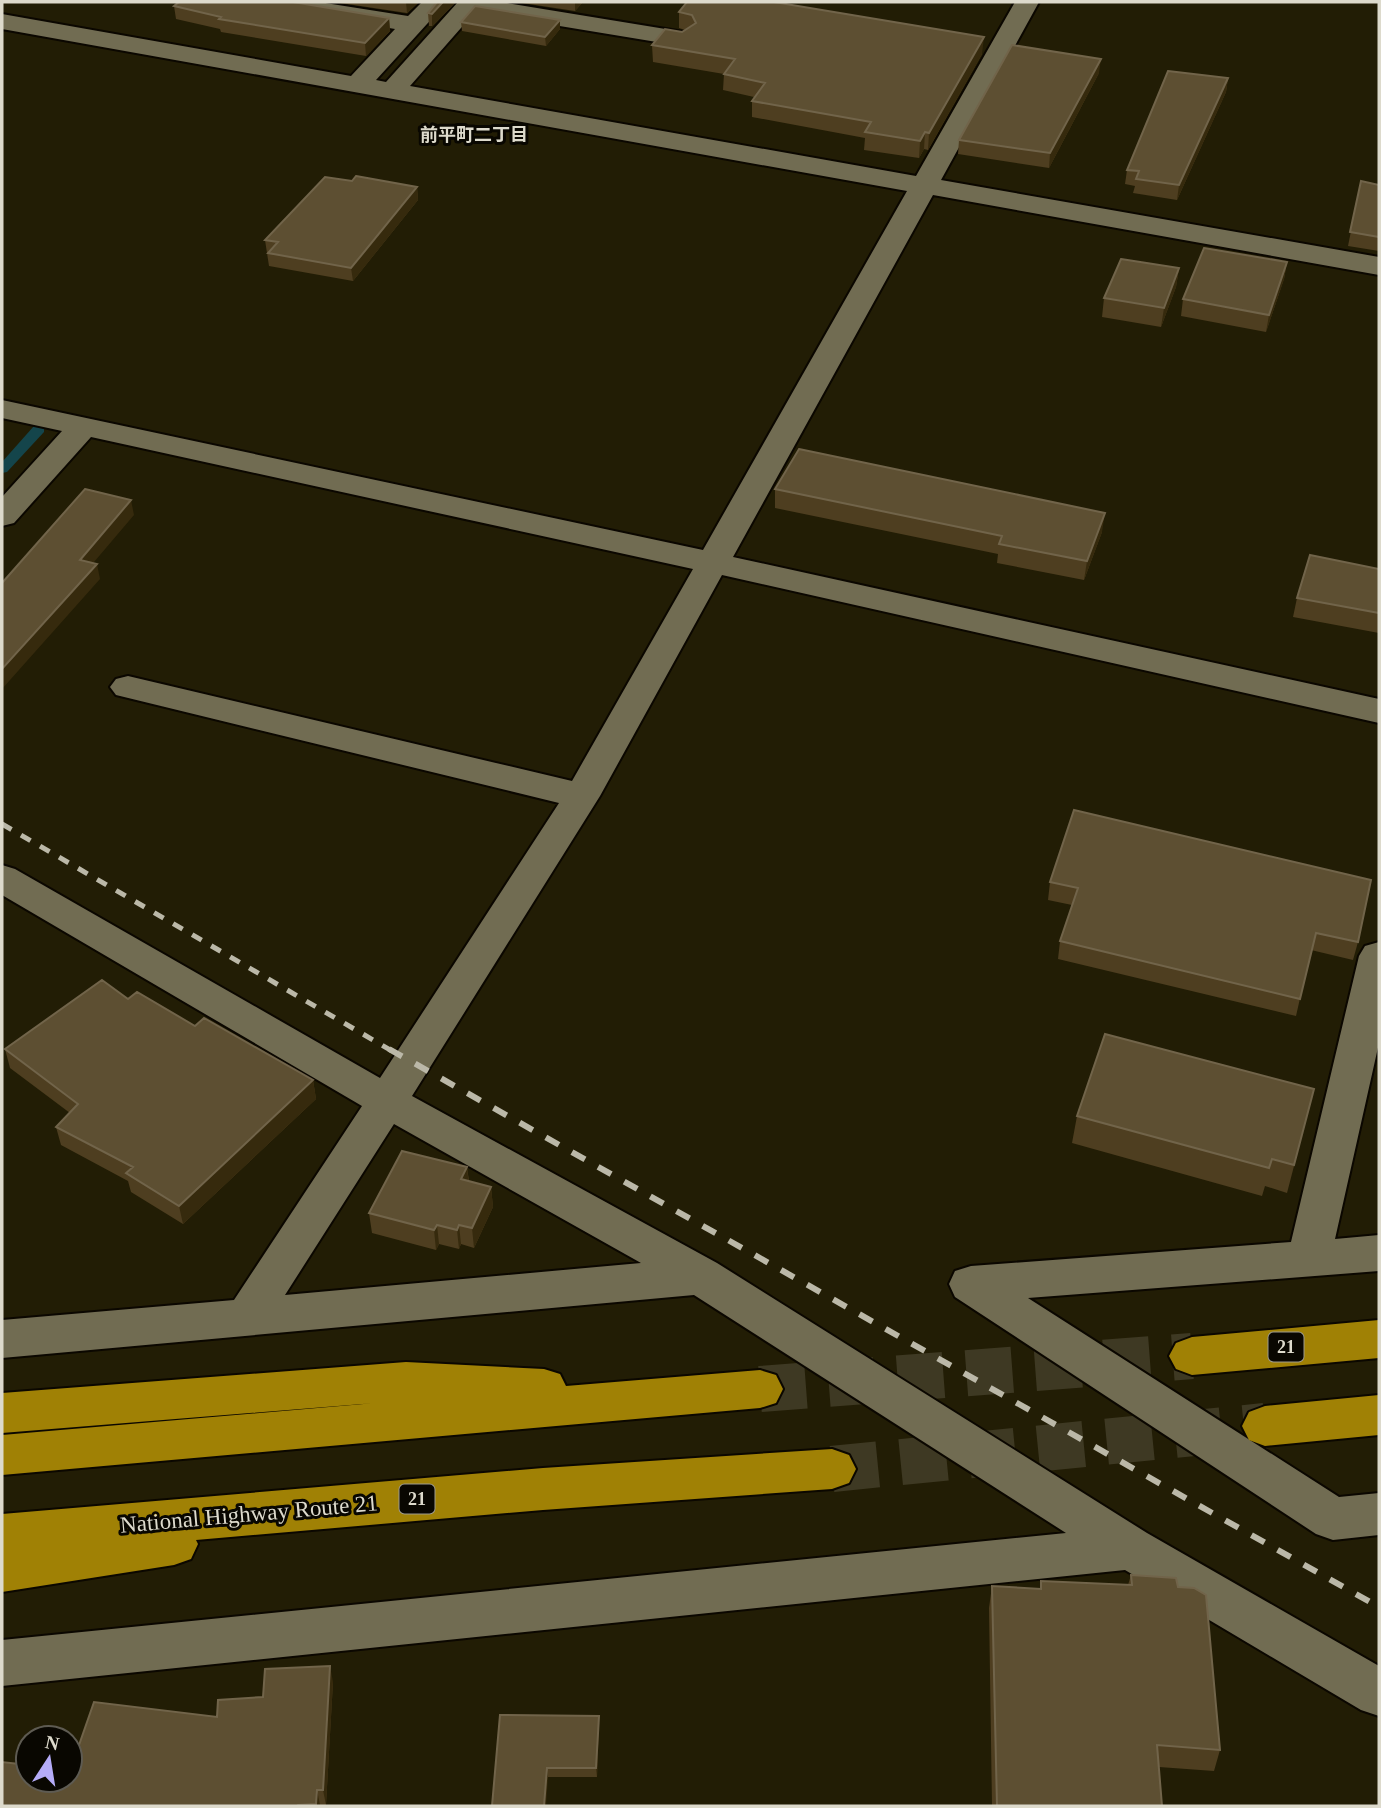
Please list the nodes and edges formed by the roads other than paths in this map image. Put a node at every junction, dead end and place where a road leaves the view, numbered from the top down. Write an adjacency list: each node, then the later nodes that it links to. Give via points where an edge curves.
1 (276, 2): 6 (street)
2 (435, 2): 6 (street)
3 (1027, 2): 10 (street)
4 (470, 3): 7 (street); 9 (street)
5 (2, 22): 8 (street)
6 (414, 25): 8 (street)
7 (681, 38)
8 (357, 85): 9 (street)
9 (392, 91): 10 (street)
10 (925, 185): 11 (street); 15 (street)
11 (1379, 266)
12 (2, 409): 13 (street)
13 (84, 426): 14 (street); 15 (street)
14 (2, 516)
15 (710, 562): 17 (street); 18 (street)
16 (128, 687): 18 (street)
17 (1379, 711)
18 (582, 796): 21 (street)
19 (2, 878): 21 (street)
20 (1379, 956): 23 (street)
21 (387, 1101): 24 (street); 25 (street)
22 (1379, 1253): 23 (street)
23 (1309, 1258): 37 (street, via 971,1284 1333,1519)
24 (701, 1276): 25 (street); 39 (street)
25 (246, 1319): 26 (street)
26 (2, 1339)
27 (1379, 1339): 28 (highway, 21)
28 (1192, 1356)
29 (760, 1389): 30 (highway)
30 (697, 1394): 31 (highway, via 405,1381); 34 (highway)
31 (2, 1413)
32 (1379, 1415): 33 (highway)
33 (1265, 1426)
34 (2, 1455)
35 (832, 1469): 36 (highway, National Highway Route 21 / 21)
36 (543, 1489): 38 (highway, National Highway Route 21 / 21); 40 (highway)
37 (1379, 1514)
38 (2, 1535)
39 (1130, 1548): 41 (street); 42 (street)
40 (2, 1570)
41 (2, 1663)
42 (1379, 1693)

